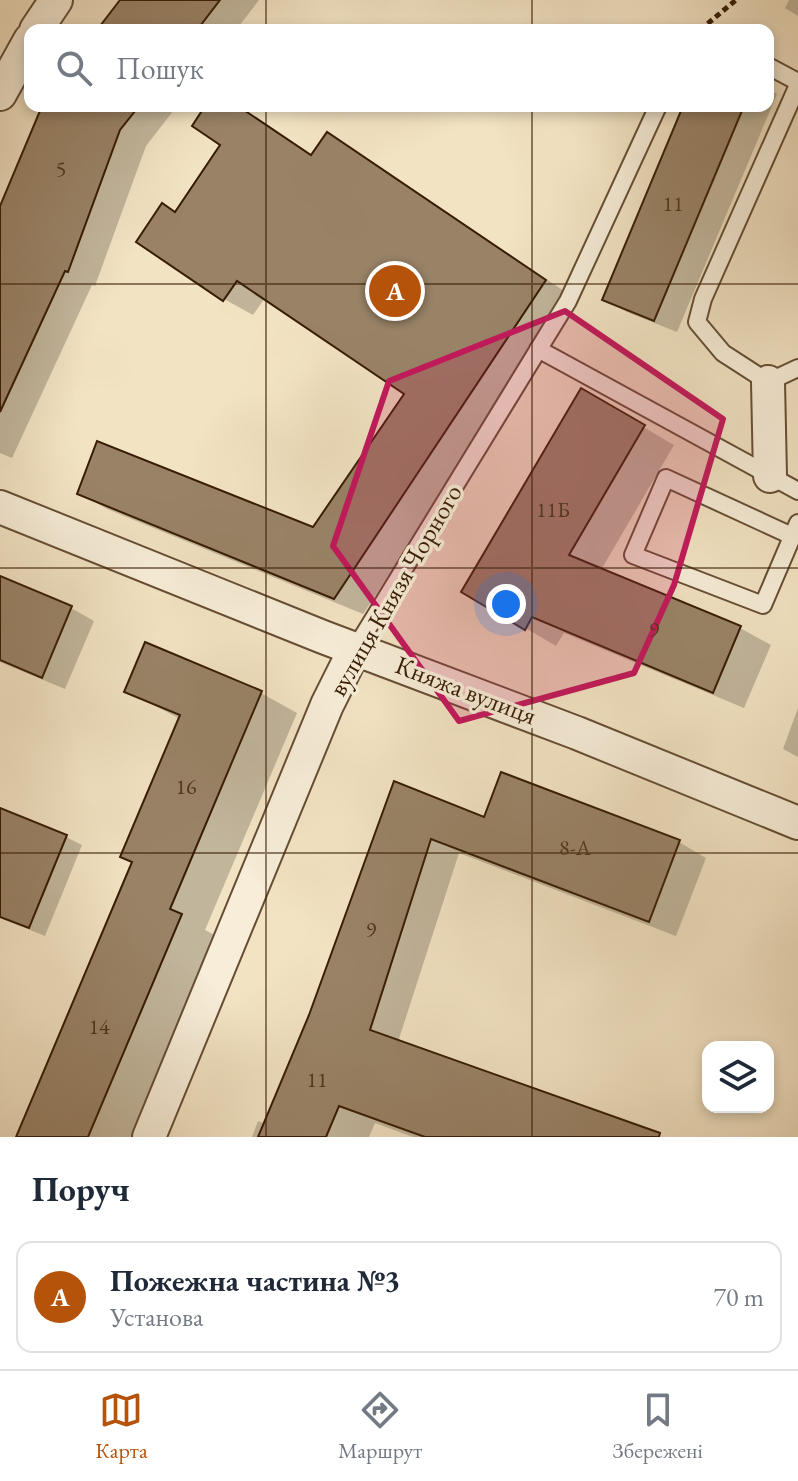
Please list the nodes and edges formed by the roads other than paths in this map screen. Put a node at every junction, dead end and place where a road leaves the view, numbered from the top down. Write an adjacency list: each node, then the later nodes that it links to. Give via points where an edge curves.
1 (56, 0): 2 (street)
2 (40, 24)
3 (24, 51): 6 (street)
4 (774, 70): 5 (lane)
5 (798, 84): 10 (lane, via 697,322 723,353)
6 (0, 94)
7 (655, 112): 8 (lane, вулиця Князя Чорного, via 568,301)
8 (538, 349): 11 (lane); 15 (lane, вулиця Князя Чорного)
9 (798, 368): 10 (lane)
10 (768, 382): 11 (street)
11 (770, 476): 12 (lane)
12 (798, 491)
13 (0, 507): 15 (street, Княжа вулиця)
14 (795, 529): 14 (lane, via 763,605 633,555 666,478)
15 (355, 649): 16 (street, Княжа вулиця); 17 (street, вулиця Князя Чорного, via 327,705)
16 (798, 823)
17 (149, 1137)

